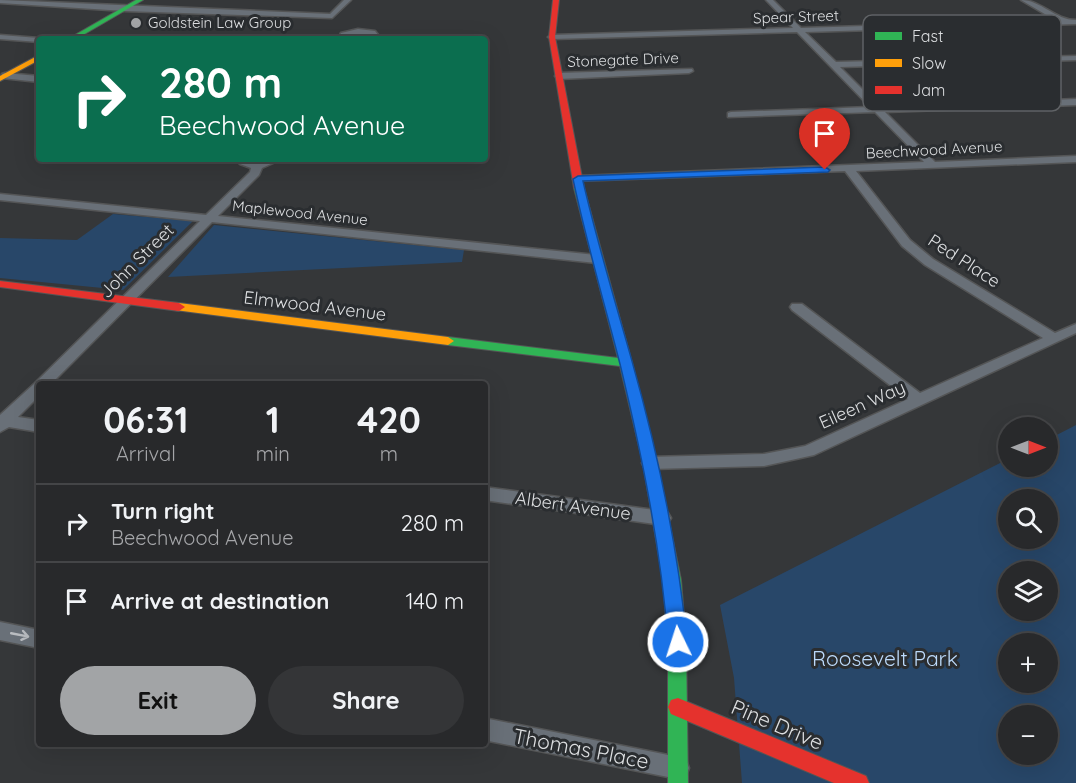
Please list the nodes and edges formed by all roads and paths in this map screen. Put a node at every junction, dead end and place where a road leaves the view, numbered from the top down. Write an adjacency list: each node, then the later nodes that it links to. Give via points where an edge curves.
1 (140, 0): 7 (street)
2 (348, 0): 9 (street)
3 (556, 0): 19 (street)
4 (769, 0): 13 (street)
5 (1024, 0): 8 (street)
6 (0, 2): 7 (street)
7 (124, 9): 9 (street); 15 (street)
8 (1051, 15)
9 (332, 16): 16 (street)
10 (1063, 22): 11 (street, Spear Street); 14 (street)
11 (1076, 22)
12 (863, 28): 13 (street, Spear Street)
13 (799, 30): 19 (street, Spear Street); 25 (street)
14 (1076, 30)
15 (76, 36)
16 (345, 36): 17 (street, via 369,32)
17 (374, 36)
18 (0, 37): 20 (street)
19 (552, 37): 27 (street)
20 (36, 40)
21 (1061, 58): 22 (street)
22 (1076, 58)
23 (36, 59): 28 (street)
24 (863, 64): 25 (street)
25 (833, 65): 30 (street)
26 (689, 71): 27 (street, Stonegate Drive)
27 (559, 76): 42 (street)
28 (3, 78): 29 (street)
29 (36, 79)
30 (863, 94)
31 (1076, 102): 32 (street)
32 (1061, 103)
33 (863, 110): 35 (street)
34 (881, 111): 40 (street)
35 (731, 115)
36 (1076, 159): 40 (street, Beechwood Avenue)
37 (244, 162): 39 (street)
38 (267, 162): 39 (street)
39 (257, 165): 44 (street, John Street, via 255,173)
40 (933, 165): 41 (street, Beechwood Avenue)
41 (849, 169): 42 (street, Beechwood Avenue); 50 (street, Ped Place, via 906,243 929,262)
42 (578, 179): 45 (street)
43 (0, 197): 44 (street, Maplewood Avenue)
44 (207, 219): 45 (street, Maplewood Avenue); 47 (street, John Street)
45 (596, 259): 51 (street)
46 (0, 284): 47 (street, Elmwood Avenue)
47 (126, 300): 51 (street, Elmwood Avenue); 52 (street, John Street)
48 (797, 308): 54 (street)
49 (1076, 328): 50 (street, Eileen Way)
50 (1052, 337): 54 (street, Eileen Way)
51 (626, 363): 57 (street)
52 (46, 381)
53 (36, 391): 55 (street, John Street)
54 (920, 401): 57 (street, Eileen Way, via 808,451 764,460)
55 (2, 422): 56 (street)
56 (36, 426)
57 (650, 463): 59 (street)
58 (488, 494): 59 (street, Albert Avenue)
59 (662, 518): 62 (street, via 675,603)
60 (0, 631): 61 (street, one-way to 61)
61 (36, 638)
62 (678, 706): 64 (street); 65 (street, Pine Drive)
63 (488, 730): 64 (street, Thomas Place)
64 (678, 776)
65 (859, 783)

